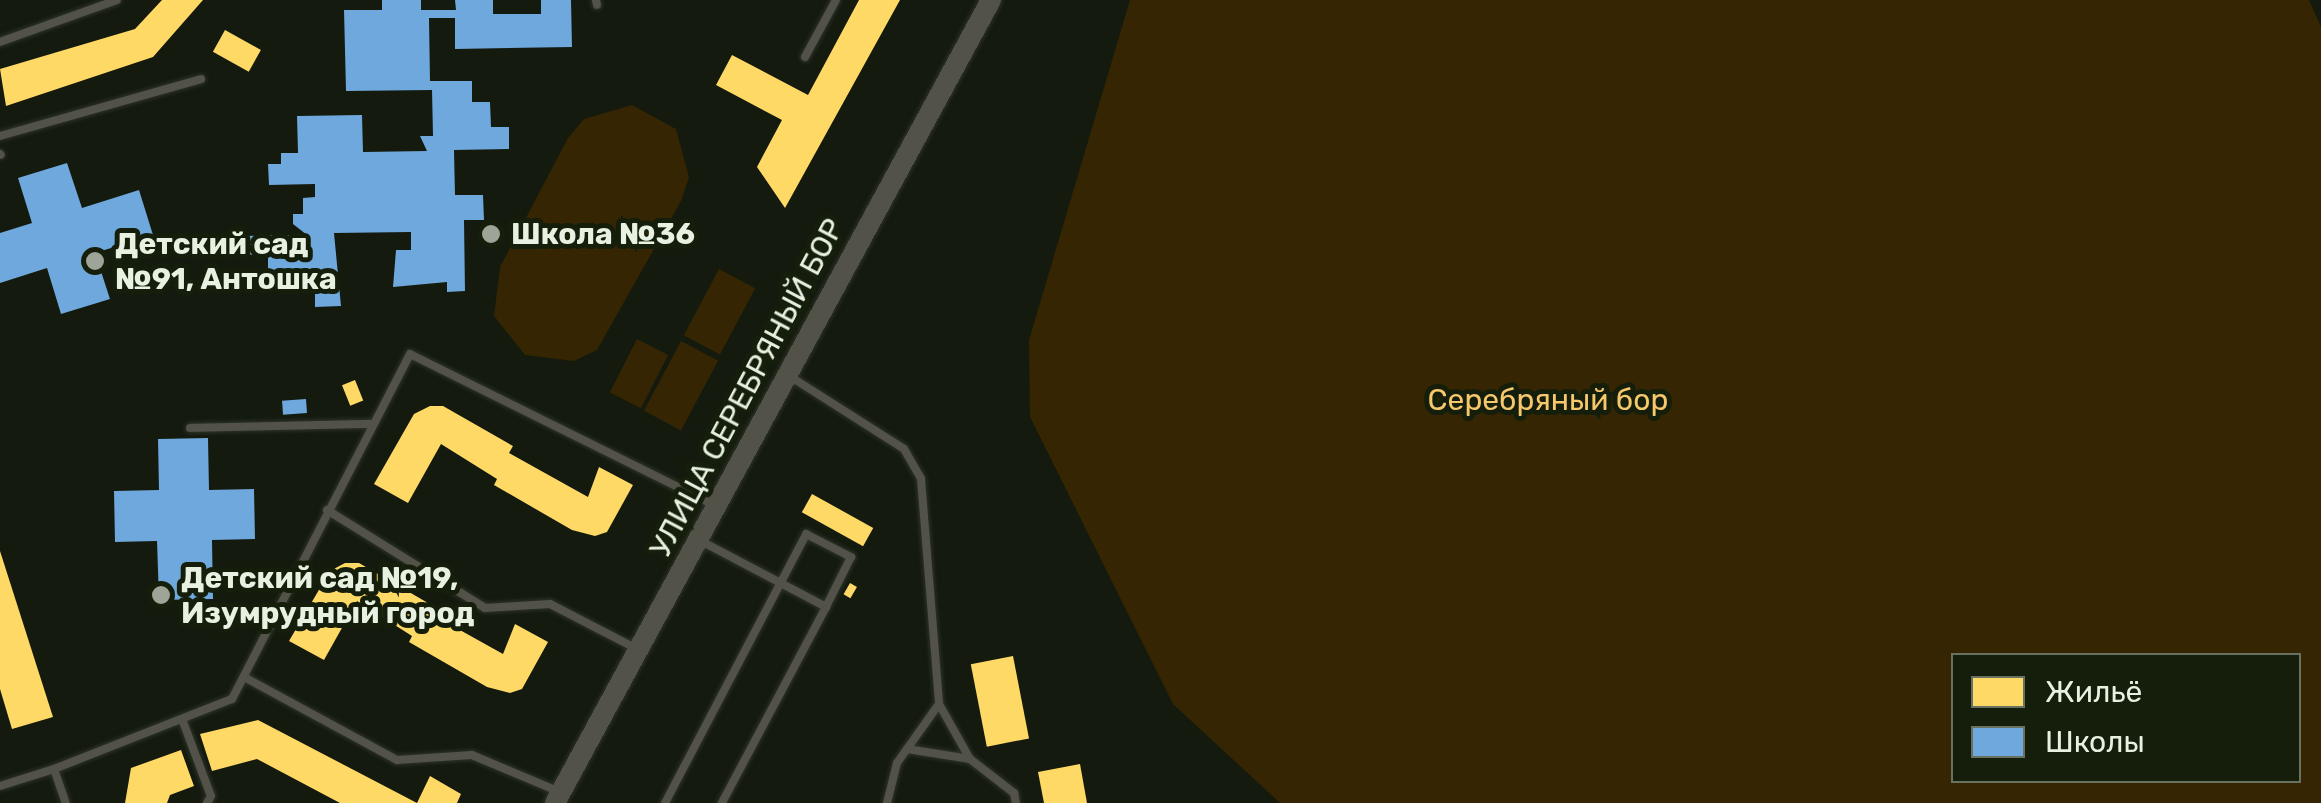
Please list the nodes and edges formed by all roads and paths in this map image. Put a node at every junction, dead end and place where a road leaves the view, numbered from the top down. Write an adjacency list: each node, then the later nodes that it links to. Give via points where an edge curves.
1 (117, 0): 4 (lane)
2 (836, 0): 5 (lane)
3 (991, 0): 8 (street, УЛИЦА СЕРЕБРЯНЫЙ БОР)
4 (0, 42)
5 (805, 56)
6 (201, 79): 7 (lane)
7 (0, 136)
8 (788, 375): 11 (street, УЛИЦА СЕРЕБРЯНЫЙ БОР); 18 (lane, via 904,449 921,478)
9 (370, 424): 10 (lane); 11 (lane, via 410,354); 12 (lane)
10 (190, 428)
11 (717, 506): 13 (street, УЛИЦА СЕРЕБРЯНЫЙ БОР)
12 (327, 510): 16 (lane, via 485,608 550,604); 17 (lane)
13 (699, 540): 14 (lane); 16 (street, УЛИЦА СЕРЕБРЯНЫЙ БОР)
14 (781, 586): 15 (lane); 15 (lane, via 806,534 852,557); 27 (lane)
15 (826, 607): 28 (lane)
16 (641, 651): 24 (street, УЛИЦА СЕРЕБРЯНЫЙ БОР)
17 (244, 677): 19 (lane, via 232,699); 24 (lane, via 397,760 472,755)
18 (938, 704): 20 (lane); 21 (lane)
19 (182, 718): 22 (lane); 26 (lane)
20 (908, 748): 21 (lane); 29 (lane)
21 (970, 760): 30 (lane, via 1014,793)
22 (54, 769): 23 (lane); 25 (lane)
23 (0, 786)
24 (558, 798)
25 (66, 803)
26 (208, 803)
27 (665, 803)
28 (722, 803)
29 (887, 803)
30 (1016, 803)

